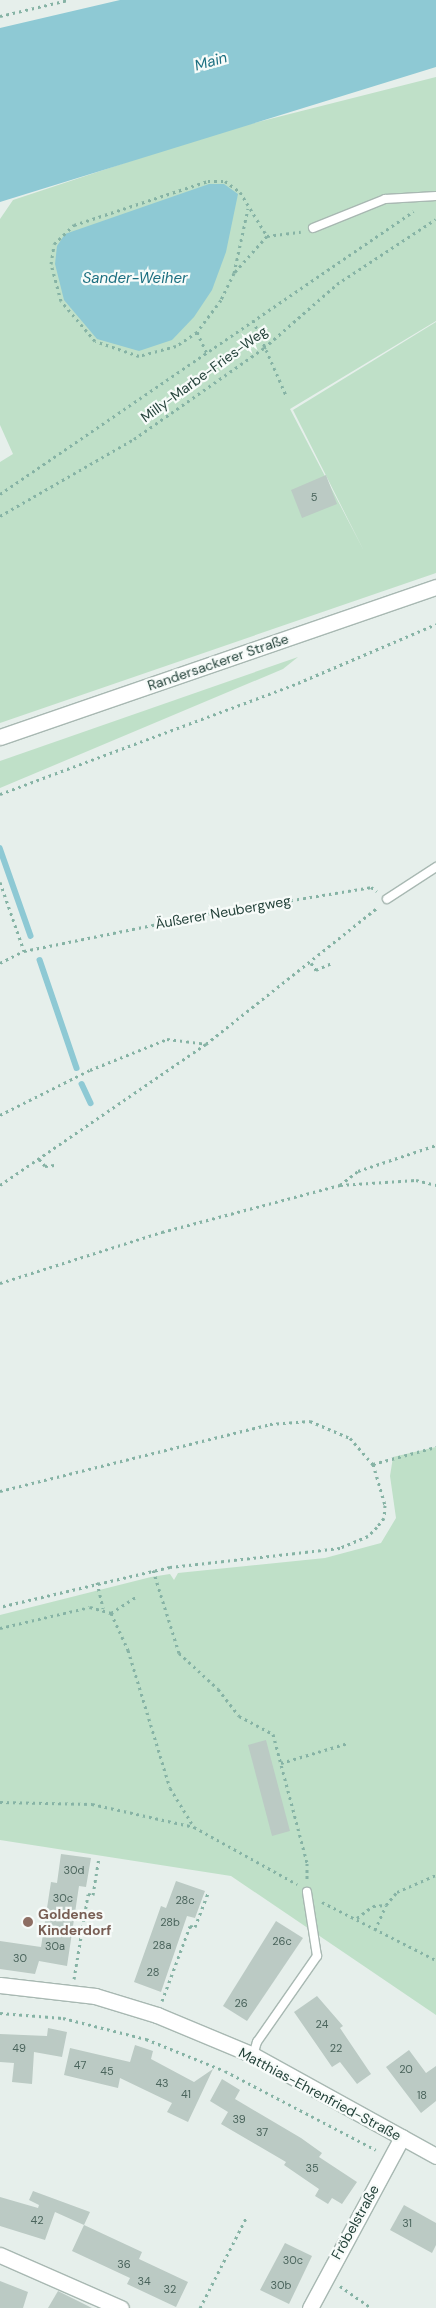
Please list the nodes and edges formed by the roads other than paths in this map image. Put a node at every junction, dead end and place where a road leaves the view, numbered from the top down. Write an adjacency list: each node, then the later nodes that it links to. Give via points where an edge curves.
1 (436, 196): 2 (lane, via 385,199)
2 (313, 228)
3 (436, 587): 4 (street, Randersackerer Straße)
4 (0, 737)
5 (436, 867): 6 (lane)
6 (387, 899)
7 (308, 1892): 9 (lane, via 317,1956 257,2042)
8 (0, 1985): 9 (street, Matthias-Ehrenfried-Straße, via 72,1992 157,2016)
9 (253, 2056): 10 (street, Matthias-Ehrenfried-Straße)
10 (402, 2137): 11 (street, Matthias-Ehrenfried-Straße); 14 (street, Fröbelstraße)
11 (436, 2156)
12 (0, 2256): 13 (street)
13 (122, 2308)
14 (310, 2308)

